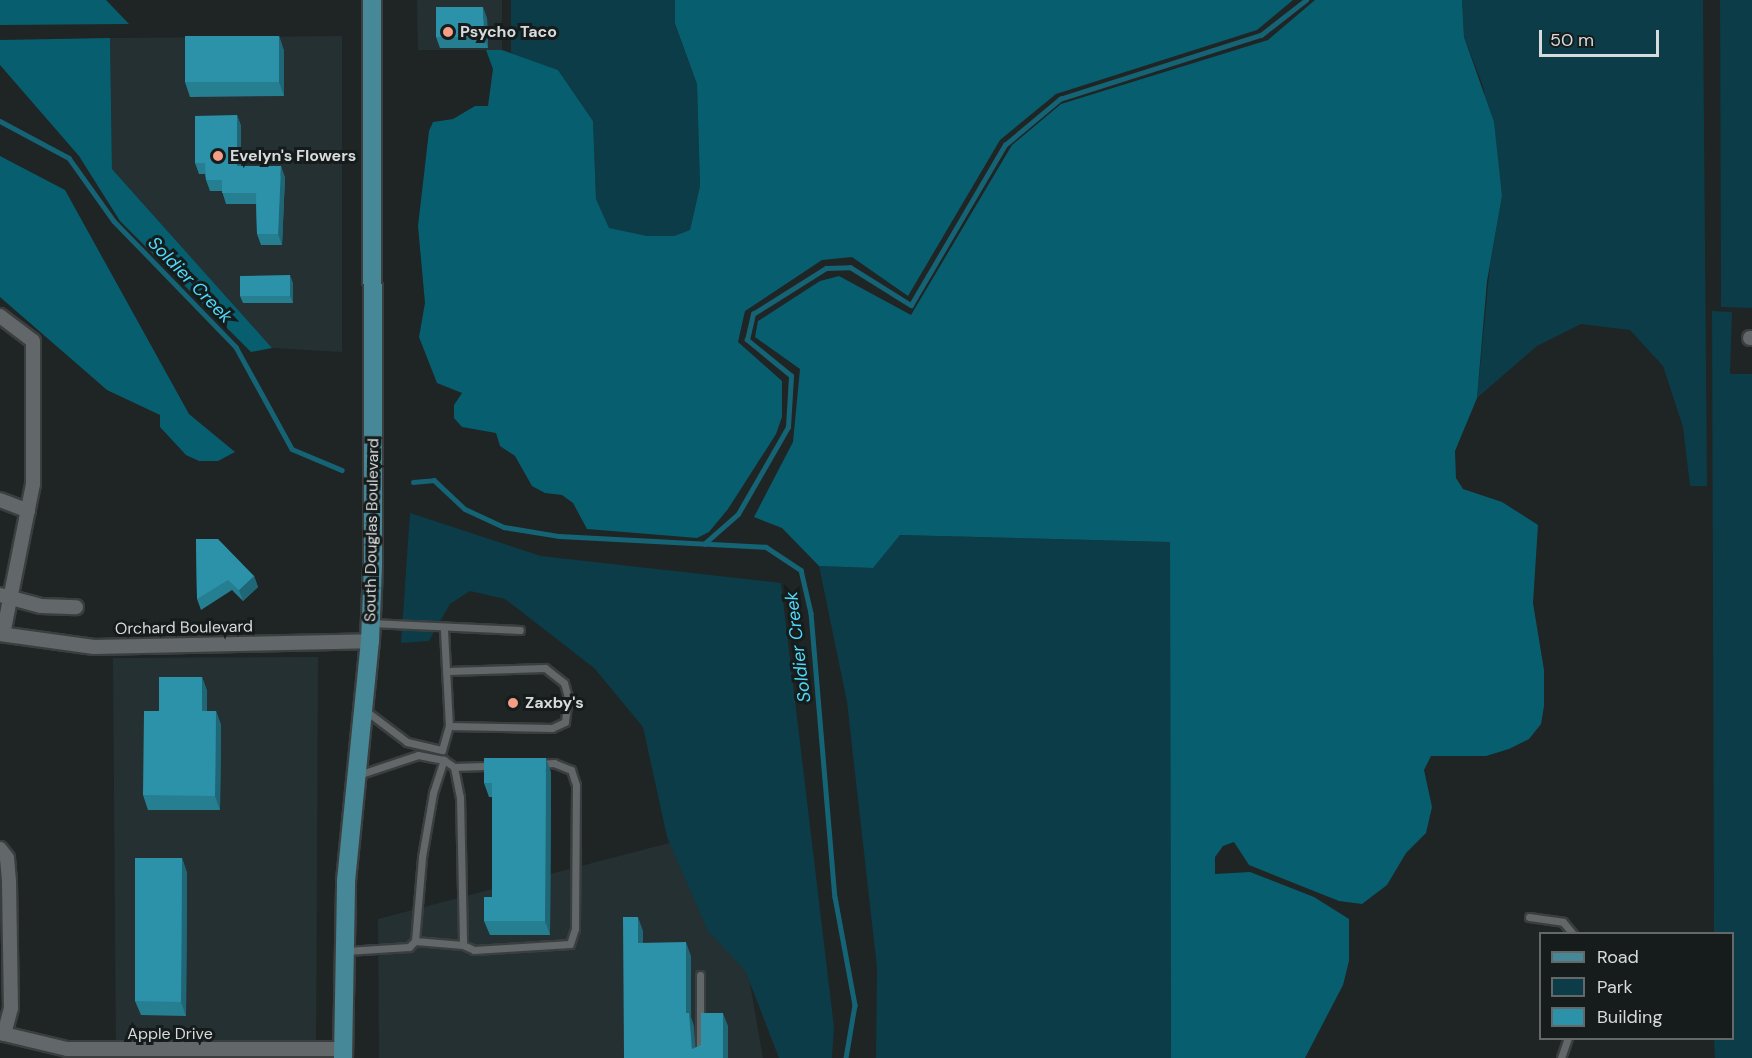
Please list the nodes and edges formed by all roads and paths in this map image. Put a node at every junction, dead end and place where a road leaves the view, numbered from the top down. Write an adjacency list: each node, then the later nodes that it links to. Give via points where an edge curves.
1 (372, 0): 9 (main road, South Douglas Boulevard)
2 (0, 316): 4 (street, via 33,341 33,484)
3 (0, 500): 4 (street)
4 (28, 511): 5 (street)
5 (5, 597): 6 (street, via 41,606); 10 (street)
6 (76, 607)
7 (444, 629): 8 (lane); 9 (lane); 11 (lane)
8 (520, 630)
9 (371, 632): 10 (street, Orchard Boulevard, via 94,646); 12 (main road, South Douglas Boulevard)
10 (1, 634)
11 (449, 671): 13 (lane); 13 (lane, via 544,668 564,683 568,697 565,722 552,728)
12 (364, 709): 14 (lane, via 407,742); 20 (main road, South Douglas Boulevard)
13 (449, 726): 14 (lane, via 442,750)
14 (428, 750): 15 (lane)
15 (418, 755): 16 (lane); 20 (lane)
16 (444, 760): 19 (lane); 24 (lane, via 433,793 422,857)
17 (532, 764): 25 (lane, via 554,763 571,770 576,784 575,929 570,944 474,950)
18 (498, 765): 19 (lane)
19 (454, 767): 25 (lane, via 460,797)
20 (358, 775): 26 (main road, South Douglas Boulevard)
21 (0, 849): 28 (street, via 7,858 9,882 11,1008)
22 (1529, 917): 23 (lane, via 1563,922)
23 (1572, 932)
24 (415, 941): 25 (lane); 26 (lane, via 410,947)
25 (463, 945)
26 (343, 951): 30 (main road, South Douglas Boulevard)
27 (700, 975): 31 (lane)
28 (2, 1033): 30 (street, Apple Drive, via 67,1049)
29 (1567, 1040): 32 (lane)
30 (343, 1054)
31 (700, 1058)
32 (1560, 1058)

